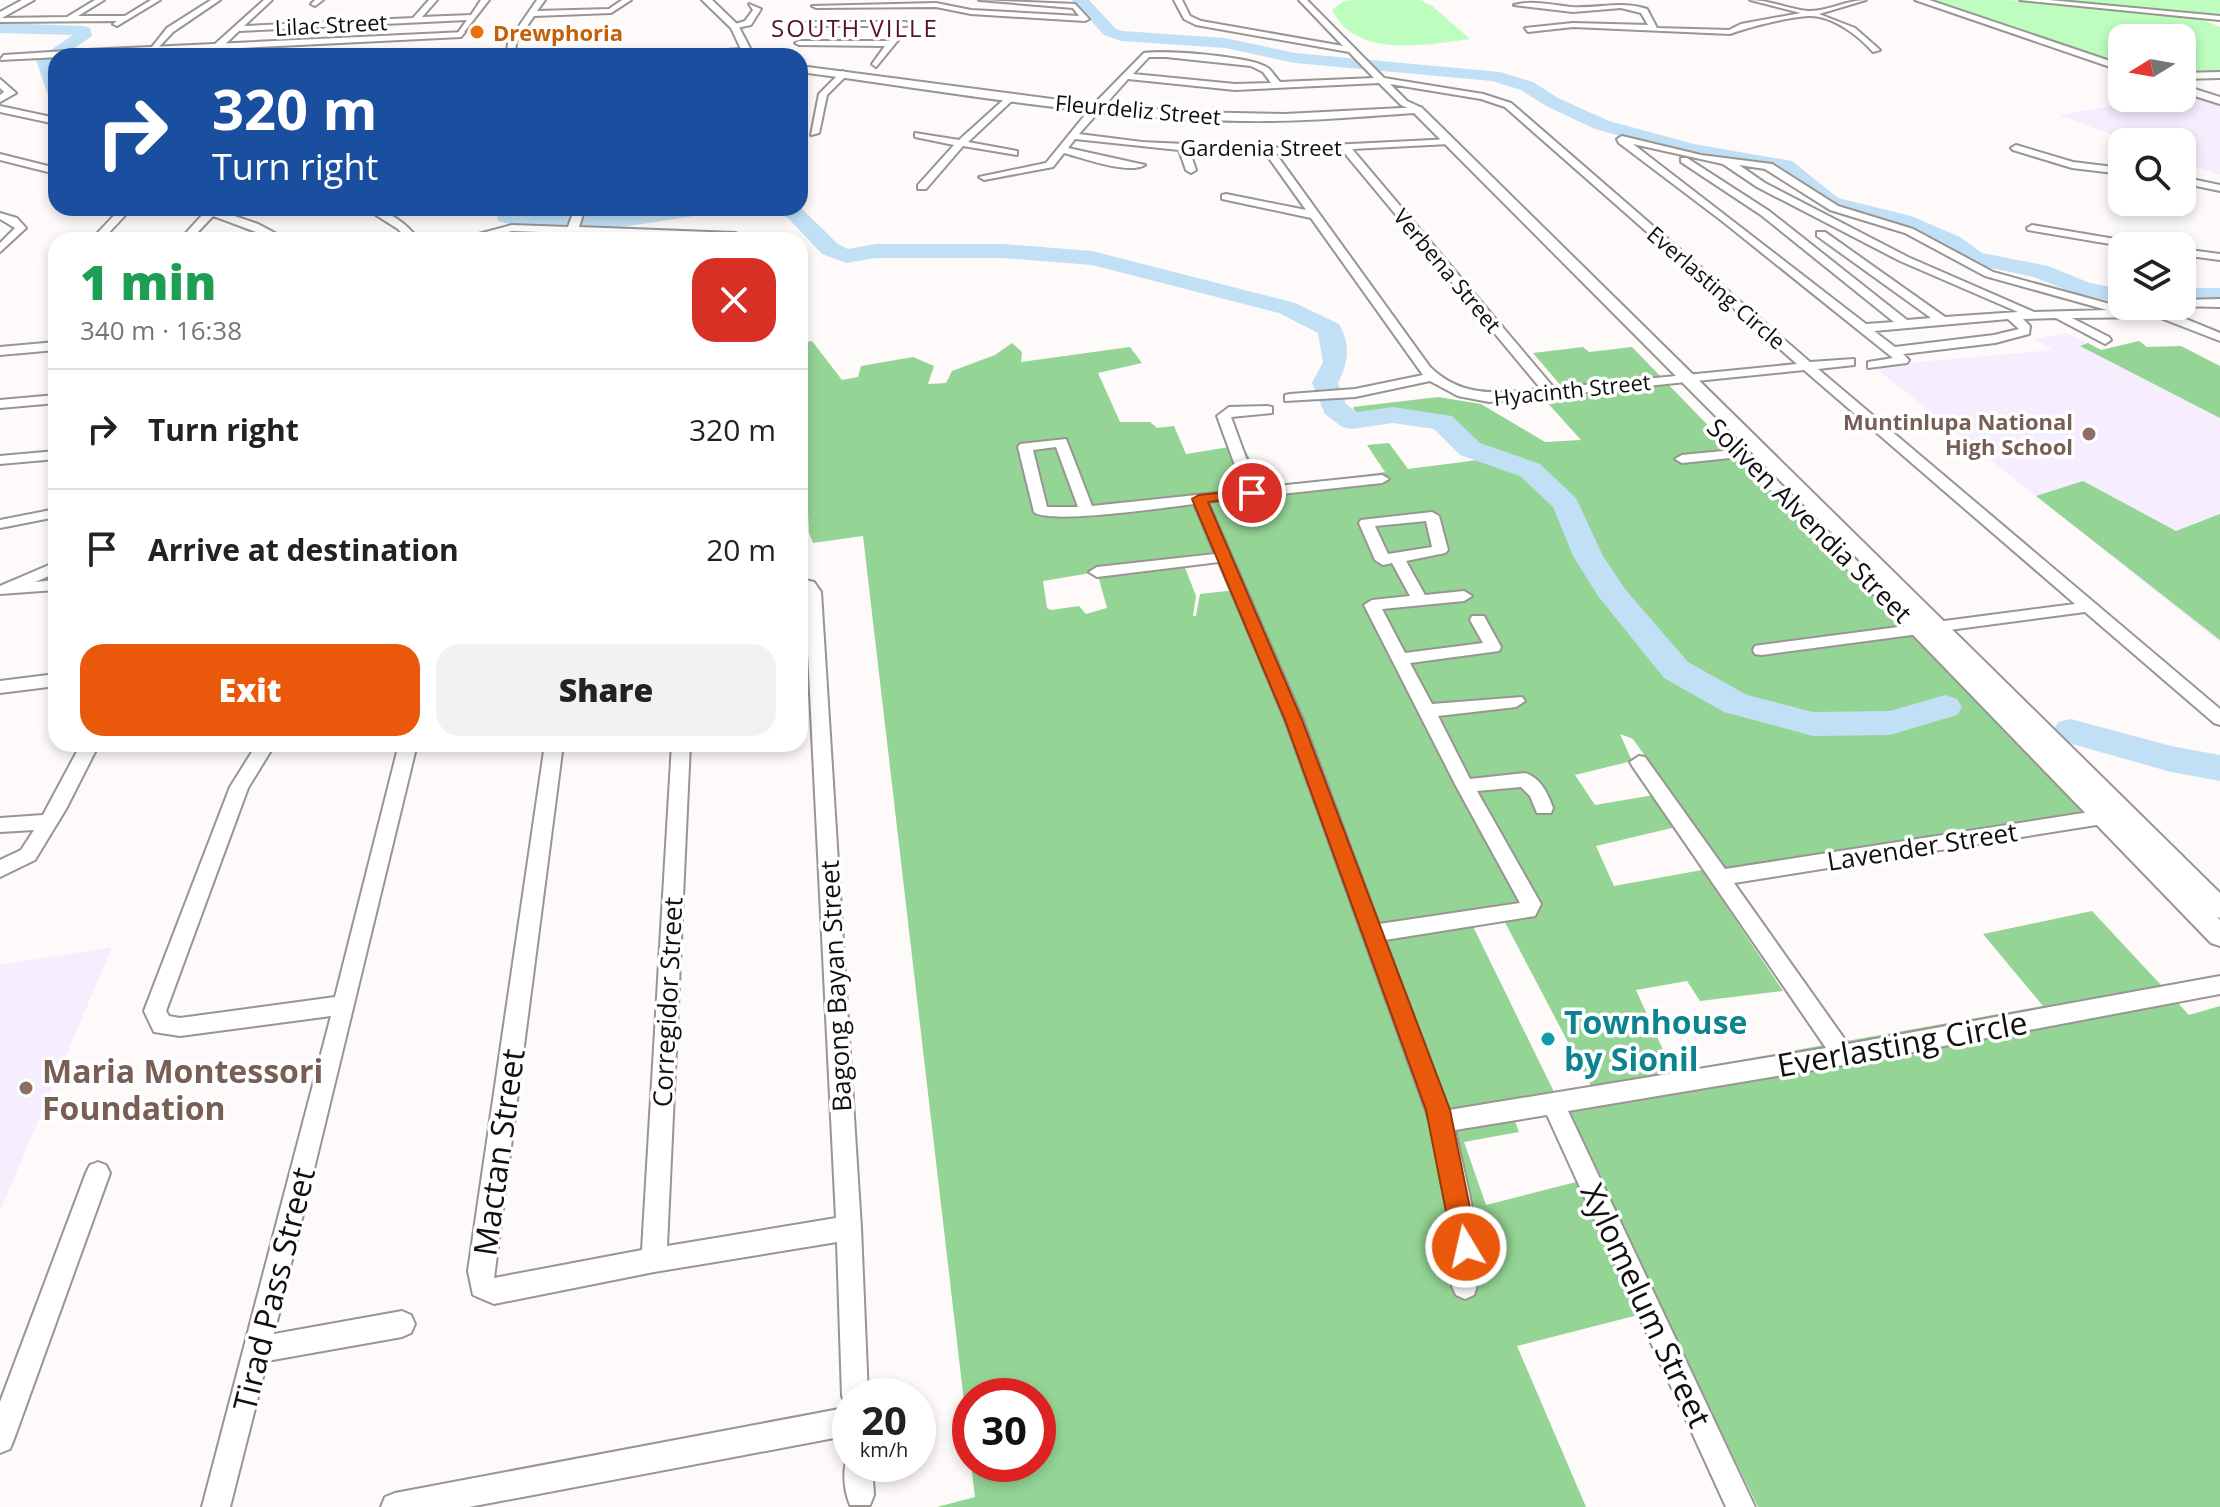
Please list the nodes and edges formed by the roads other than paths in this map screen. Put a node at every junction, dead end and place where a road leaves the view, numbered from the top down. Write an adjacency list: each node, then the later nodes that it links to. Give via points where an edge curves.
1 (29, 0): 27 (street)
2 (100, 0): 30 (street)
3 (156, 0): 28 (street)
4 (216, 0): 48 (street)
5 (268, 0): 40 (street)
6 (433, 0): 31 (street)
7 (485, 0): 26 (street)
8 (541, 0): 23 (street)
9 (627, 0): 23 (street, via 611,11)
10 (707, 0): 36 (street)
11 (981, 0): 22 (street); 22 (street, via 1075,6 1085,19)
12 (1178, 0): 53 (street, via 1187,17 1199,23)
13 (1303, 0): 53 (street, Soliven Alvendia Street)
14 (1754, 0): 24 (street)
15 (1920, 0): 57 (street)
16 (2024, 0): 25 (street)
17 (1856, 1): 24 (street)
18 (818, 3): 19 (street); 33 (street)
19 (920, 4): 22 (street); 34 (street)
20 (1518, 5): 37 (street, via 1544,1 1576,9 1630,7 1644,11)
21 (752, 6): 36 (street, via 757,9 750,21)
22 (971, 12)
23 (532, 14): 50 (street)
24 (1804, 14): 38 (street); 54 (street, via 1862,32)
25 (2198, 16): 29 (street); 35 (street)
26 (473, 17): 31 (street, Lilac Street); 42 (street)
27 (0, 18): 30 (street)
28 (126, 18): 30 (street); 39 (street)
29 (2220, 18)
30 (67, 19)
31 (416, 19): 40 (street, Lilac Street)
32 (1724, 21): 38 (street)
33 (807, 24): 34 (street); 43 (street)
34 (906, 24): 44 (street)
35 (2220, 24)
36 (735, 27): 51 (street)
37 (1651, 28): 38 (street, via 1709,33); 41 (street, via 1573,25)
38 (1736, 28)
39 (108, 29)
40 (236, 29): 47 (street)
41 (1528, 30)
42 (461, 34): 46 (street); 47 (street)
43 (799, 43): 44 (street); 52 (street)
44 (891, 44): 58 (street)
45 (20, 45): 56 (street)
46 (454, 45)
47 (218, 46): 49 (street)
48 (153, 48)
49 (184, 48)
50 (512, 48)
51 (744, 48)
52 (797, 48)
53 (1354, 50): 63 (street, Soliven Alvendia Street)
54 (1876, 50)
55 (48, 55): 56 (street)
56 (2, 59)
57 (2108, 63)
58 (876, 64)
59 (808, 70): 60 (street, Fleurdeliz Street)
60 (842, 74): 68 (street, Fleurdeliz Street); 77 (street, via 823,94)
61 (2220, 75): 64 (street)
62 (1125, 76): 66 (street, Everlasting Circle, via 1195,85); 66 (street, via 1153,54 1253,64 1266,70); 71 (street)
63 (1378, 76): 66 (street, Everlasting Circle); 72 (street, Soliven Alvendia Street); 151 (street, Everlasting Circle, via 1483,97 1515,109)
64 (2196, 76)
65 (0, 82): 69 (street, via 11,93)
66 (1278, 86)
67 (2196, 93): 70 (street)
68 (1013, 96): 71 (street, Fleurdeliz Street); 81 (street)
69 (0, 99)
70 (2220, 101)
71 (1097, 106): 72 (street, Fleurdeliz Street, via 1243,118); 79 (street)
72 (1408, 107): 80 (street, Soliven Alvendia Street)
73 (0, 109): 74 (street)
74 (29, 115): 75 (street); 76 (street)
75 (48, 119)
76 (0, 125)
77 (814, 133)
78 (918, 135): 81 (street)
79 (1074, 136): 83 (street, Gardenia Street); 85 (street)
80 (1442, 141): 82 (street, Gardenia Street); 153 (street, Soliven Alvendia Street)
81 (962, 142): 87 (street); 99 (street)
82 (1345, 147): 86 (street, Gardenia Street); 154 (street, Verbena Street)
83 (1183, 148): 86 (street, Gardenia Street); 96 (street)
84 (2016, 148): 95 (street)
85 (1063, 150): 92 (street); 97 (street, via 1042,168)
86 (1269, 151): 104 (street, Hyacinth Street)
87 (1014, 153)
88 (0, 157): 94 (street)
89 (1701, 158): 90 (street); 91 (street); 93 (street, via 1621,140)
90 (1684, 160): 93 (street); 103 (street)
91 (1727, 162): 102 (street); 131 (street, via 1776,169 1834,208 1909,231 1989,274)
92 (1140, 165)
93 (1655, 165): 112 (street)
94 (48, 169)
95 (2108, 169)
96 (1191, 170)
97 (984, 177)
98 (2196, 183): 100 (street)
99 (922, 187)
100 (2220, 188)
101 (1226, 197): 104 (street)
102 (1811, 211): 103 (street); 126 (street)
103 (1765, 213): 105 (street); 128 (street)
104 (1313, 215): 152 (street, Hyacinth Street)
105 (1752, 215)
106 (0, 216): 123 (street, via 21,228)
107 (119, 216): 115 (street)
108 (204, 216): 116 (street)
109 (226, 216): 117 (street)
110 (383, 216): 118 (street)
111 (1739, 217): 112 (street)
112 (1726, 219): 128 (street)
113 (574, 224): 119 (street); 120 (street)
114 (2032, 228): 122 (street)
115 (104, 232)
116 (192, 232)
117 (264, 232)
118 (407, 232)
119 (495, 232)
120 (630, 232)
121 (1821, 234): 127 (street)
122 (2108, 241)
123 (0, 249)
124 (2196, 254): 125 (street)
125 (2220, 257)
126 (1904, 259): 127 (street); 134 (street)
127 (1861, 263): 128 (street); 139 (street)
128 (1809, 267): 140 (street); 142 (street)
129 (2220, 303): 130 (street)
130 (2196, 304)
131 (2108, 307)
132 (2196, 307): 136 (street)
133 (2010, 315): 134 (street); 139 (street); 147 (street, via 2025,331)
134 (2036, 315): 137 (street)
135 (2108, 315): 137 (street)
136 (2220, 315)
137 (2060, 316): 144 (street)
138 (2181, 320): 141 (street)
139 (1943, 321): 140 (street)
140 (1904, 324): 142 (street)
141 (2189, 324): 143 (street); 148 (street)
142 (1865, 328): 147 (street)
143 (2220, 337)
144 (2105, 340)
145 (48, 347): 146 (street)
146 (0, 351)
147 (1894, 351): 150 (street, via 1903,361)
148 (2220, 352)
149 (1850, 362): 151 (street, Hyacinth Street)
150 (1872, 365)
151 (1807, 366): 153 (street, Hyacinth Street); 178 (street, Everlasting Circle)
152 (1432, 377): 154 (street, Hyacinth Street, via 1478,398); 155 (street)
153 (1679, 379): 154 (street, Hyacinth Street); 159 (street, Soliven Alvendia Street); 180 (street, Soliven Alvendia Street)
154 (1551, 392)
155 (1290, 398)
156 (48, 400): 157 (street)
157 (0, 404)
158 (1267, 410): 164 (street, via 1229,411 1224,416)
159 (1744, 453): 161 (street); 181 (street, Soliven Alvendia Street)
160 (48, 456): 162 (street)
161 (1682, 459)
162 (0, 460)
163 (1382, 479): 164 (street)
164 (1252, 493): 165 (street)
165 (1199, 499): 166 (street); 169 (street)
166 (1087, 511): 166 (street, via 1061,442 1025,447 1041,512)
167 (48, 515): 168 (street)
168 (0, 524)
169 (1225, 557): 172 (street); 205 (street, via 1294,720)
170 (1397, 558): 170 (street, via 1383,560 1366,523 1432,516 1440,550); 177 (street)
171 (48, 570): 175 (street)
172 (1097, 572)
173 (808, 585): 184 (street, Bagong Bayan Street, via 813,592)
174 (48, 586): 175 (street)
175 (2, 590)
176 (1464, 596): 177 (street)
177 (1420, 601): 183 (street, via 1372,605)
178 (2088, 607): 180 (street); 189 (street, Everlasting Circle)
179 (1478, 620): 183 (street, via 1493,647)
180 (1937, 626): 181 (street); 198 (street, Soliven Alvendia Street)
181 (1917, 628): 182 (street); 199 (street, Soliven Alvendia Street)
182 (1761, 650)
183 (1399, 659): 188 (street)
184 (808, 662): 213 (street, Bagong Bayan Street)
185 (48, 681): 186 (street)
186 (0, 687)
187 (1516, 701): 188 (street)
188 (1426, 711): 196 (street)
189 (2220, 719)
190 (86, 752): 200 (street)
191 (261, 752): 208 (street, via 239,787 155,1011 162,1025 180,1027)
192 (406, 752): 208 (street, Tirad Pass Street)
193 (553, 752): 214 (street, Mactan Street, via 482,1286 494,1291)
194 (681, 752): 214 (street, Corregidor Street)
195 (1639, 762): 203 (street)
196 (1465, 786): 197 (street, via 1525,780); 205 (street, via 1531,904 1528,910)
197 (1544, 808)
198 (2125, 813): 199 (street, Lavender Street); 204 (street, Soliven Alvendia Street)
199 (2103, 817): 203 (street, Lavender Street); 206 (street, Soliven Alvendia Street)
200 (49, 822): 201 (street); 202 (street, via 28,855)
201 (0, 825)
202 (0, 869)
203 (1719, 878): 209 (street)
204 (2220, 908)
205 (1374, 933): 211 (street)
206 (2220, 936)
207 (2220, 985): 209 (street, Everlasting Circle)
208 (345, 1005): 217 (street, Tirad Pass Street)
209 (1843, 1055): 210 (street, Everlasting Circle)
210 (1553, 1103): 211 (street, Everlasting Circle); 225 (street, Xylomelum Street)
211 (1442, 1122): 215 (street, via 1466,1247)
212 (98, 1173): 220 (street)
213 (849, 1228): 214 (street, Mactan Street); 218 (street, Bagong Bayan Street)
214 (654, 1260)
215 (1465, 1286)
216 (402, 1324): 217 (street)
217 (257, 1350): 223 (street, Tirad Pass Street)
218 (854, 1378)
219 (832, 1424): 224 (street)
220 (0, 1439)
221 (859, 1482): 222 (street)
222 (860, 1495)
223 (216, 1507)
224 (395, 1507)
225 (1741, 1507)

